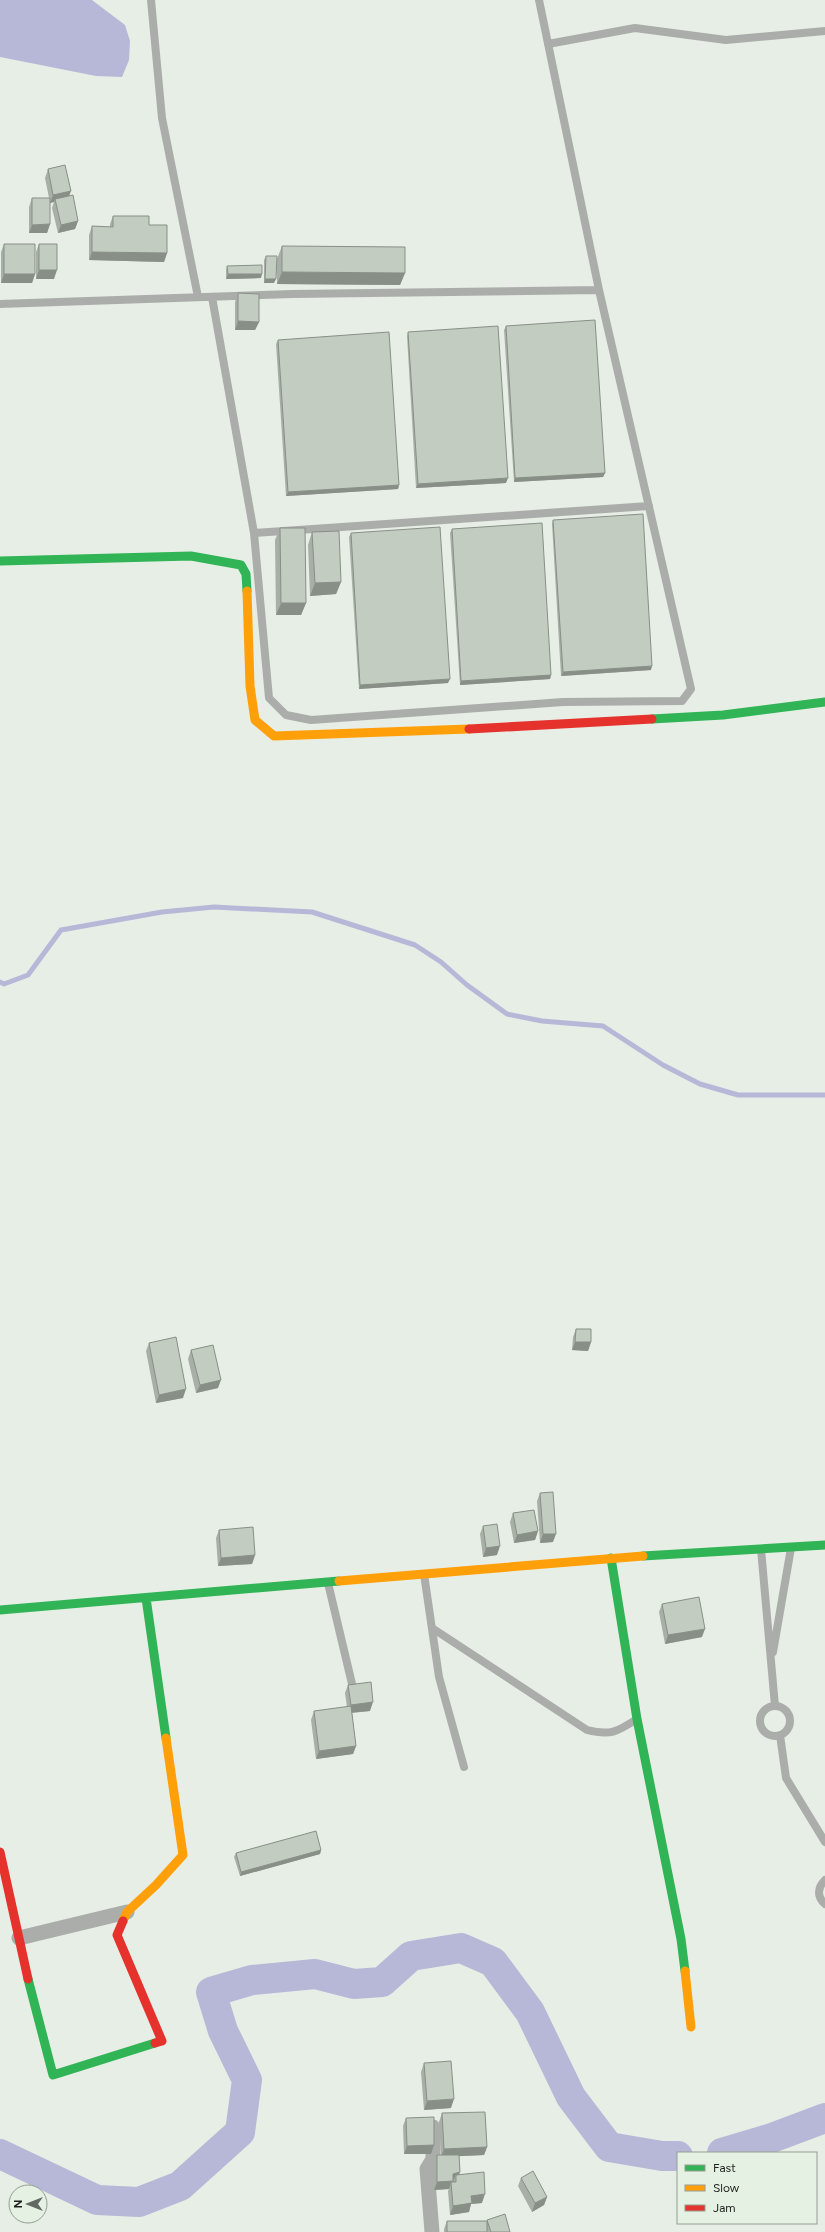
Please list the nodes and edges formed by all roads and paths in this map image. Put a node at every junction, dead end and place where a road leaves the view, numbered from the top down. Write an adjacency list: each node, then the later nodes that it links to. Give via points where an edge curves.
1 (151, 0): 6 (lane, via 162,118)
2 (539, 0): 4 (lane)
3 (825, 31): 4 (lane, via 726,40 635,28)
4 (548, 44): 5 (lane)
5 (599, 290): 7 (lane); 9 (lane)
6 (198, 297): 7 (lane); 8 (lane)
7 (212, 297): 10 (lane)
8 (0, 304)
9 (649, 506): 10 (lane); 10 (lane, via 691,689 682,702 563,702 311,720 286,715 269,698)
10 (254, 533)
11 (0, 561): 12 (street, via 191,556 241,565 246,574 250,686 255,720 274,736 715,716)
12 (825, 702)
13 (825, 1546): 14 (street)
14 (791, 1547): 15 (street); 22 (lane)
15 (761, 1549): 16 (street); 22 (lane)
16 (612, 1558): 17 (street); 25 (street)
17 (424, 1574): 18 (street); 21 (lane)
18 (328, 1583): 19 (street); 23 (lane)
19 (146, 1598): 20 (street); 32 (street, via 183,1855)
20 (0, 1610)
21 (432, 1628): 25 (lane, via 587,1730 604,1734 619,1730); 27 (lane, via 439,1677)
22 (771, 1663): 24 (lane)
23 (353, 1688)
24 (775, 1706): 26 (lane, via 784,1710 789,1718 788,1728); 26 (lane, via 763,1712 761,1726 771,1735)
25 (637, 1718): 34 (street, via 681,1939)
26 (780, 1735): 28 (lane, via 786,1778)
27 (464, 1767)
28 (825, 1842)
29 (0, 1852): 33 (street)
30 (825, 1880): 31 (lane, via 819,1887)
31 (825, 1904)
32 (127, 1912): 33 (street); 33 (street, via 117,1935 162,2041 53,2075)
33 (19, 1938)
34 (691, 2027)
35 (433, 2120): 36 (street, via 433,2159 427,2168)
36 (432, 2232)

